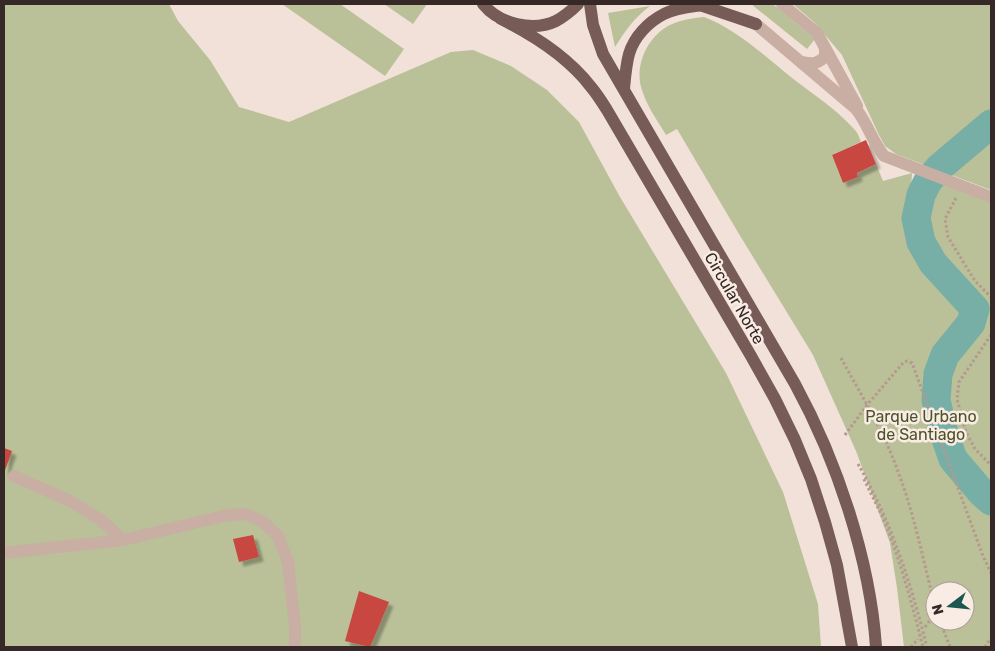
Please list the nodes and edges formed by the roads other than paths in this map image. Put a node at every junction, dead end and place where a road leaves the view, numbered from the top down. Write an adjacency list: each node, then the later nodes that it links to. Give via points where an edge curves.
1 (483, 4): 7 (main road)
2 (590, 4): 6 (main road); 11 (main road, Circular Norte, via 603,54)
3 (729, 4): 8 (main road)
4 (782, 4): 9 (street, via 817,33)
5 (699, 5): 8 (main road); 11 (main road, via 664,13 638,36 629,54)
6 (574, 8): 7 (main road, via 555,21 537,26 518,25)
7 (501, 19): 18 (main road, Circular Norte, via 551,48 591,86 751,356 795,440 826,522)
8 (756, 24): 10 (street)
9 (825, 48): 10 (street, via 825,57 819,62); 12 (street)
10 (801, 62): 12 (street, via 856,109)
11 (624, 89): 19 (main road, Circular Norte, via 811,415 858,543)
12 (864, 120): 13 (street, via 884,156)
13 (991, 198)
14 (14, 476): 15 (street, via 70,501)
15 (123, 540): 16 (street); 17 (street, via 228,515 246,514 263,522 278,536 288,562 296,626)
16 (4, 553)
17 (295, 647)
18 (852, 647)
19 (876, 647)

